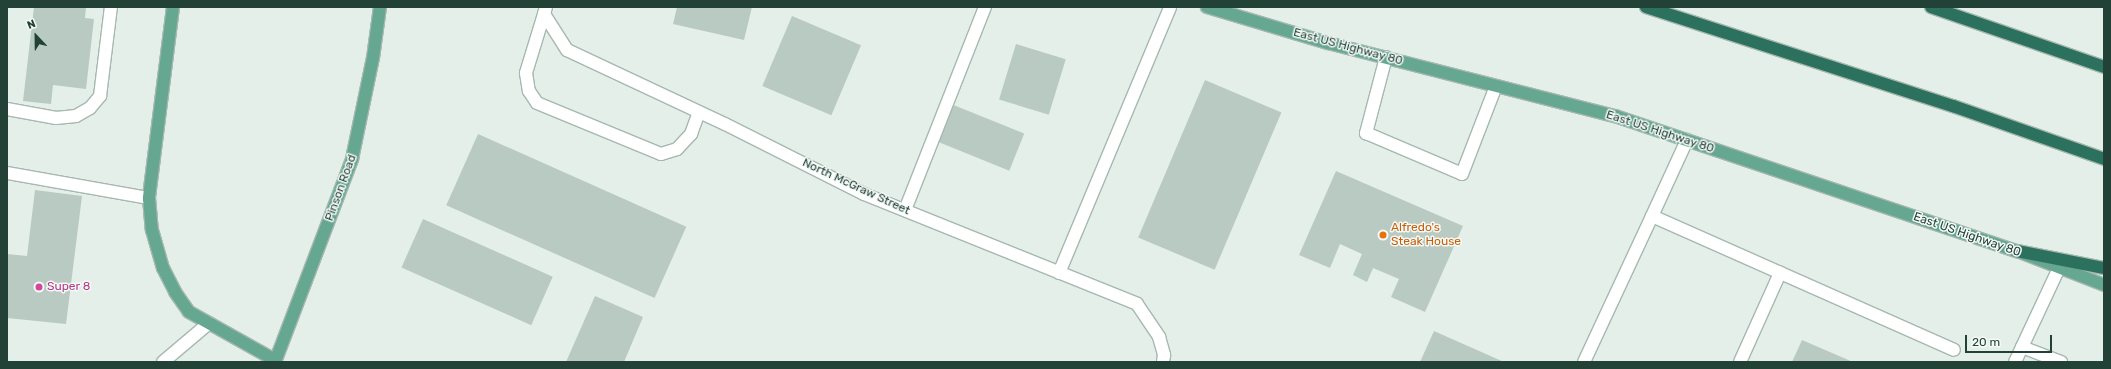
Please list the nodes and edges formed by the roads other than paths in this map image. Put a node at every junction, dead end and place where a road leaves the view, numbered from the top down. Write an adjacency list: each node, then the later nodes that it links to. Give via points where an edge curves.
1 (111, 7): 13 (street, via 100,96 90,108 76,116 56,118)
2 (173, 7): 18 (main road)
3 (380, 7): 30 (main road, Pinson Road, via 373,58 352,159)
4 (985, 7): 19 (street)
5 (1170, 7): 24 (street)
6 (1207, 7): 10 (main road, East US Highway 80)
7 (1646, 7): 16 (highway, via 1952,106)
8 (1931, 7): 11 (highway)
9 (545, 10): 14 (street, North McGraw Street, via 567,50); 14 (street, via 526,73 529,91 537,103 661,154 677,149 691,134)
10 (1386, 57): 12 (main road, East US Highway 80); 12 (street, via 1366,133 1462,174)
11 (2104, 67)
12 (1496, 86): 15 (main road, East US Highway 80, via 1615,116)
13 (7, 110)
14 (699, 112): 19 (street, North McGraw Street, via 864,194)
15 (1687, 140): 20 (street); 21 (main road, East US Highway 80)
16 (2104, 159)
17 (7, 173): 18 (street)
18 (149, 198): 27 (main road, via 152,230 163,268 189,312)
19 (905, 210): 24 (street, North McGraw Street)
20 (1652, 216): 25 (street); 33 (street)
21 (2017, 251): 22 (main road, East US Highway 80); 23 (highway)
22 (2059, 268): 26 (main road, East US Highway 80); 28 (street)
23 (2104, 268)
24 (1059, 273): 32 (street, North McGraw Street, via 1137,304 1159,337 1164,355)
25 (1780, 273): 29 (street); 34 (street)
26 (2104, 286)
27 (209, 323): 30 (main road); 31 (street)
28 (2022, 347): 35 (street); 36 (street)
29 (1954, 350)
30 (277, 361)
31 (163, 362)
32 (1162, 362)
33 (1584, 362)
34 (1740, 362)
35 (2015, 362)
36 (2061, 362)

